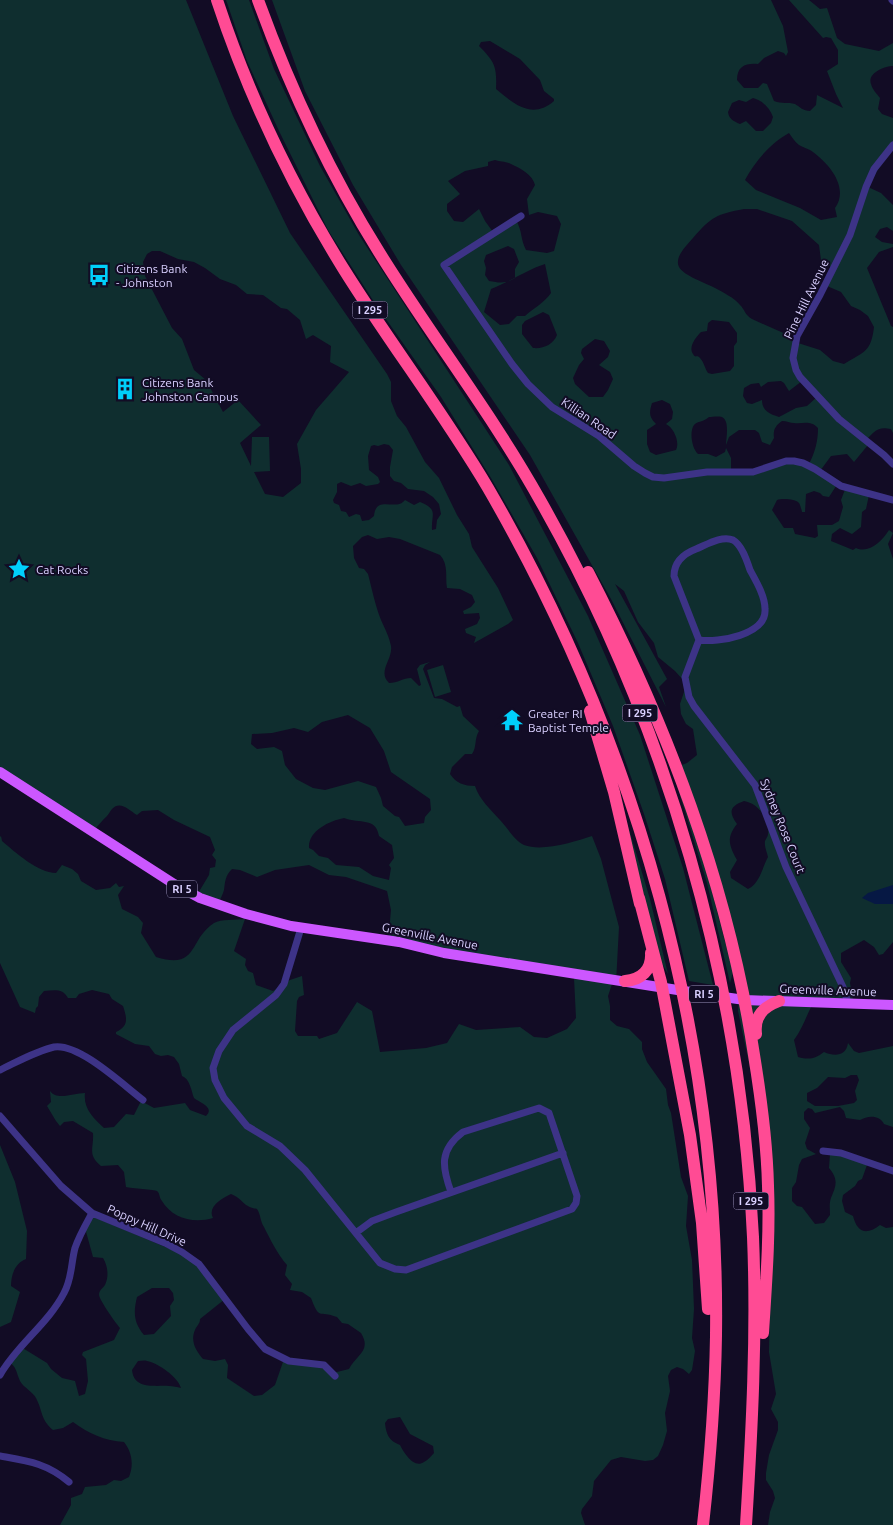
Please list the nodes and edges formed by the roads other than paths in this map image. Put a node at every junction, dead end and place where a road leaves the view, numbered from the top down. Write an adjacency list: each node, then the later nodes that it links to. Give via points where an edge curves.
1 (217, 0): 9 (highway, I 295, via 252,92 303,198 355,287 478,471 532,567)
2 (258, 0): 5 (highway, I 295, via 299,103 352,206 389,268)
3 (893, 145): 6 (street, Pine Hill Avenue, via 874,169 850,235 797,336 793,358 800,377 839,419)
4 (521, 216): 7 (street, Killian Road, via 444,265 520,375 552,407 599,436 634,466 654,477 753,472 794,461 815,469 841,486)
5 (516, 458): 15 (highway, via 547,499 580,556 658,719 702,834); 31 (highway, I 295, via 580,574 634,696 664,778 702,903 721,984 741,1103 750,1194 755,1317)
6 (893, 464)
7 (893, 500)
8 (699, 640): 8 (street, via 674,576 674,567 692,551 714,541 732,540 738,544 762,596 764,617 759,624 739,636 710,642); 17 (street, Sydney Rose Court, via 685,678 689,697 755,785 786,867)
9 (575, 656): 11 (highway); 32 (highway, I 295, via 638,824 659,894 685,1004 704,1119 712,1214 716,1331)
10 (0, 772): 12 (main road, Greenville Avenue / RI 5, via 200,898)
11 (640, 898): 13 (highway, via 651,963 642,976); 14 (highway)
12 (300, 928): 13 (main road, Greenville Avenue / RI 5); 28 (street, via 284,984 276,995 233,1030 219,1051 213,1068 215,1080 224,1098 247,1126 280,1146 305,1170)
13 (625, 981): 14 (main road, Greenville Avenue / RI 5)
14 (662, 988): 15 (main road, Greenville Avenue / RI 5); 32 (highway, via 699,1200)
15 (745, 1000): 16 (main road, Greenville Avenue / RI 5); 19 (highway)
16 (779, 1001): 17 (main road, Greenville Avenue / RI 5); 19 (highway, via 762,1010 756,1021)
17 (848, 1003): 18 (main road, Greenville Avenue / RI 5)
18 (893, 1005)
19 (756, 1066): 31 (highway, via 767,1164 768,1229 762,1350)
20 (0, 1070): 21 (street, via 47,1049 65,1047 89,1058)
21 (143, 1100)
22 (0, 1116): 27 (street, Poppy Hill Drive, via 61,1186)
23 (822, 1151): 25 (street, via 841,1153)
24 (563, 1153): 26 (street); 26 (street, via 549,1113 544,1109 533,1108 463,1132 450,1146 443,1162); 28 (street, via 577,1196 572,1209 406,1270 380,1263)
25 (893, 1171)
26 (451, 1192): 28 (street, via 372,1221)
27 (92, 1213): 29 (street, via 75,1249 65,1292); 30 (street, Poppy Hill Drive, via 194,1260 265,1348 289,1361 324,1365)
28 (357, 1232)
29 (0, 1375)
30 (335, 1376)
31 (753, 1394): 36 (highway, I 295)
32 (713, 1420): 35 (highway, I 295)
33 (0, 1456): 34 (street, via 36,1462 55,1470)
34 (69, 1482)
35 (703, 1525)
36 (746, 1525)

